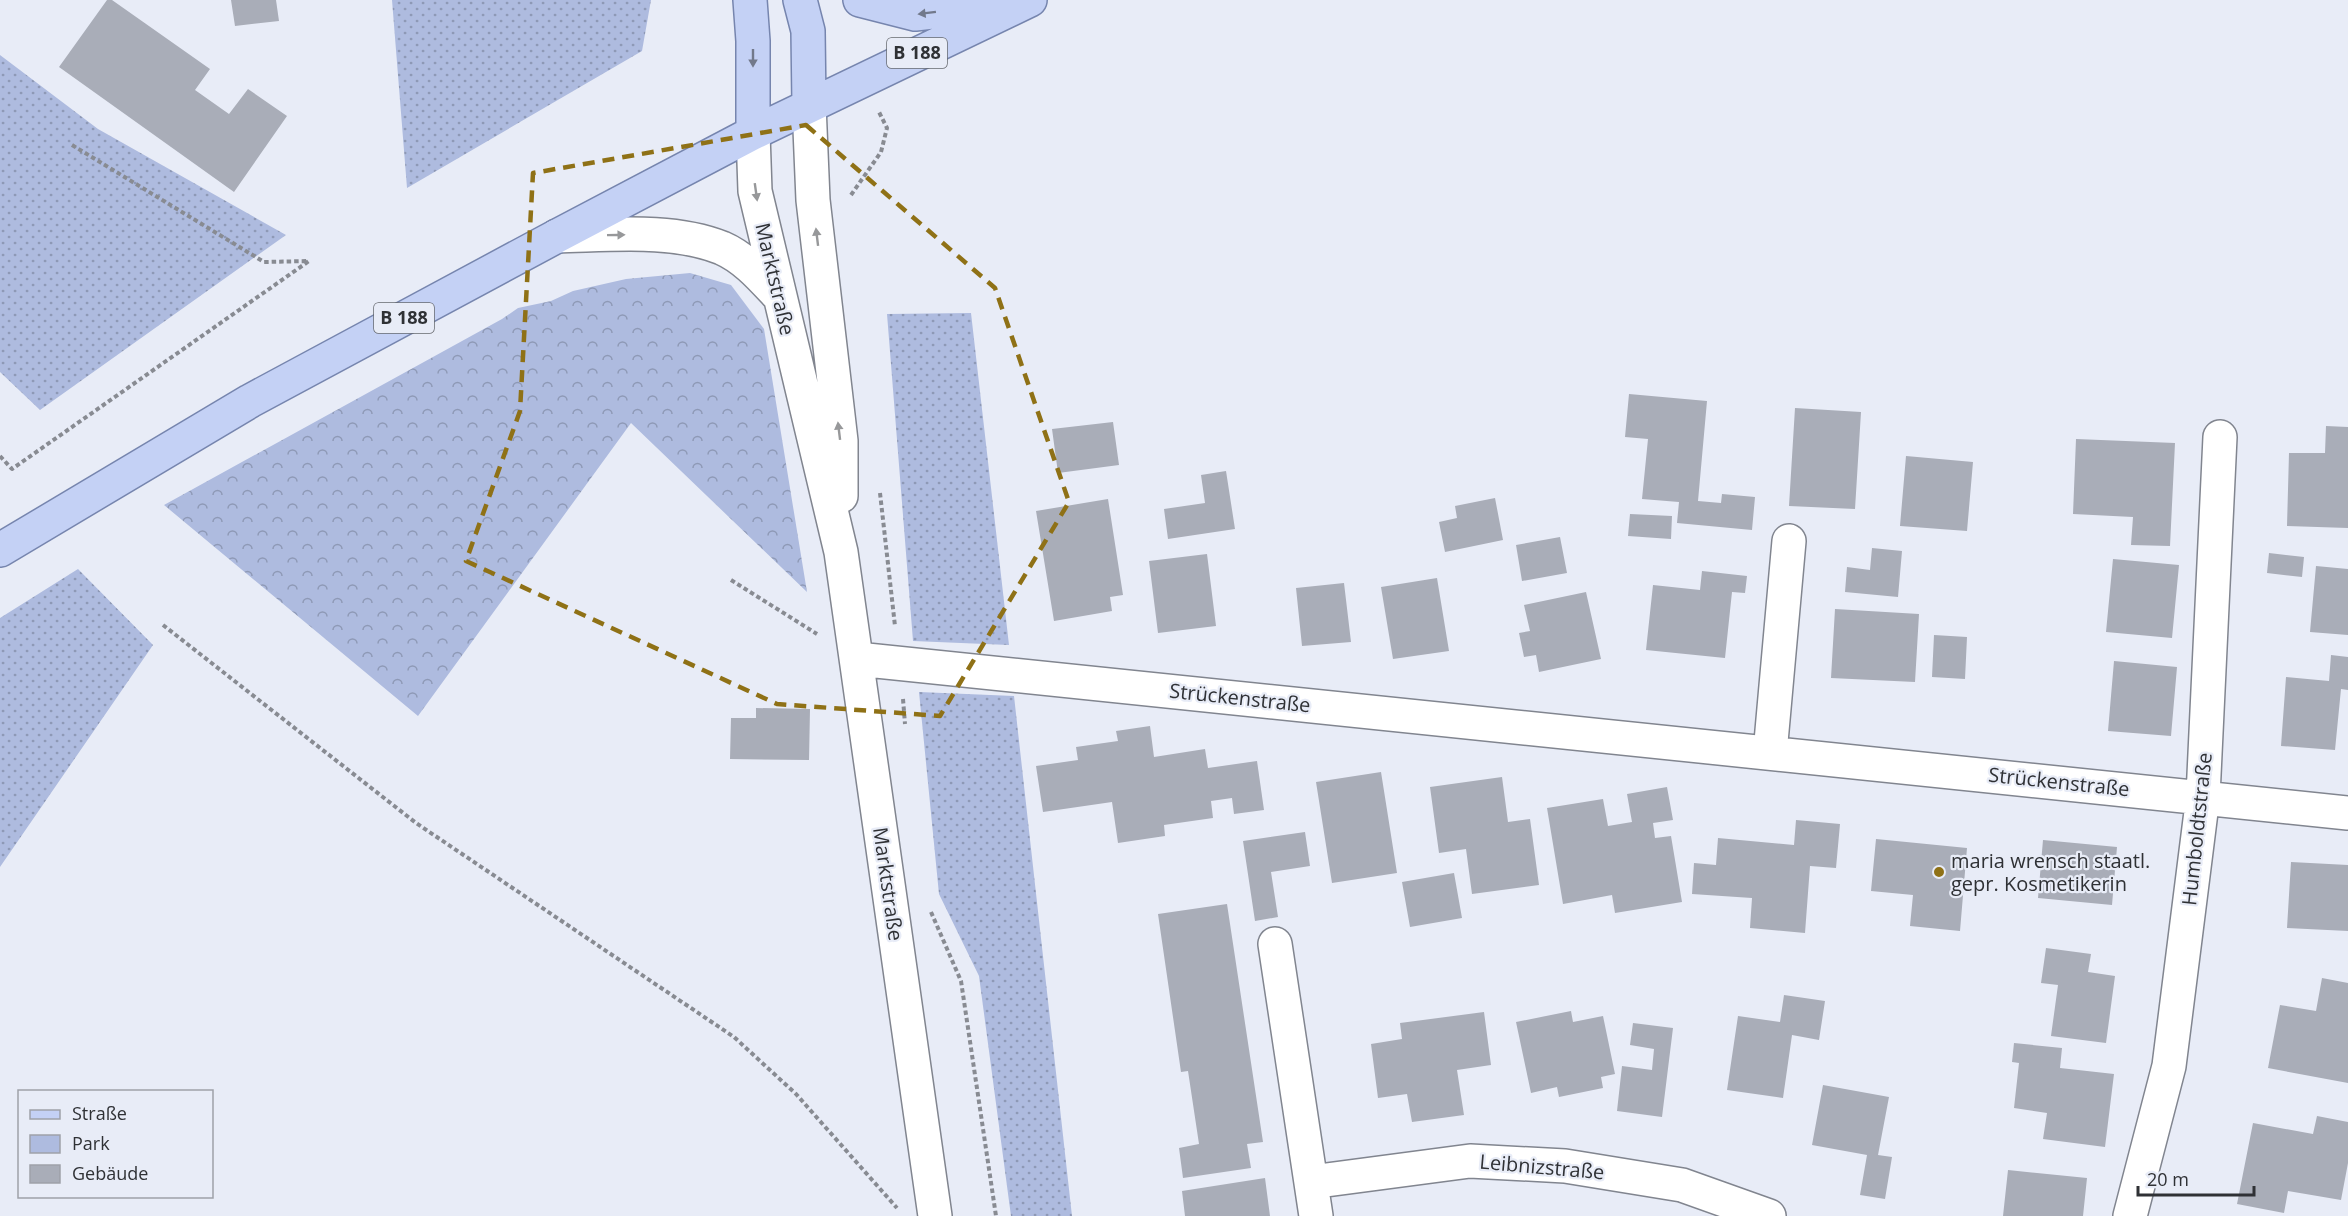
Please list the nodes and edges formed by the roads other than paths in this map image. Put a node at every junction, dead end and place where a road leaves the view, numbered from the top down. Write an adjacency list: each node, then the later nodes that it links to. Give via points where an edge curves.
1 (750, 0): 6 (main road, Marktstraße, one-way to 6)
2 (800, 0): 5 (main road, Marktstraße, via 808,31)
3 (860, 0): 4 (main road, one-way to 3, via 915,14)
4 (1028, 1): 5 (main road, B 188)
5 (808, 105): 6 (main road, B 188); 12 (street, Marktstraße, one-way to 5, via 841,441 813,200)
6 (753, 133): 7 (main road, B 188); 8 (street, Marktstraße, one-way to 8, via 755,191)
7 (557, 236): 8 (street, one-way to 8, via 690,238 724,249 753,268); 11 (main road, B 188, via 250,400)
8 (778, 295): 12 (street, Marktstraße)
9 (2220, 437): 15 (street, Humboldtstraße)
10 (1788, 541): 14 (street)
11 (0, 550)
12 (841, 552): 13 (street, Marktstraße)
13 (857, 659): 14 (street, Strückenstraße); 19 (street, Marktstraße)
14 (1770, 753): 15 (street, Strückenstraße)
15 (2203, 796): 16 (street, Strückenstraße); 22 (street, Humboldtstraße, via 2169,1066)
16 (2348, 813)
17 (1275, 944): 18 (street)
18 (1311, 1182): 20 (street); 21 (street, Leibnizstraße, via 1470,1161 1565,1166 1682,1185)
19 (935, 1216)
20 (1316, 1216)
21 (1769, 1216)
22 (2130, 1216)

